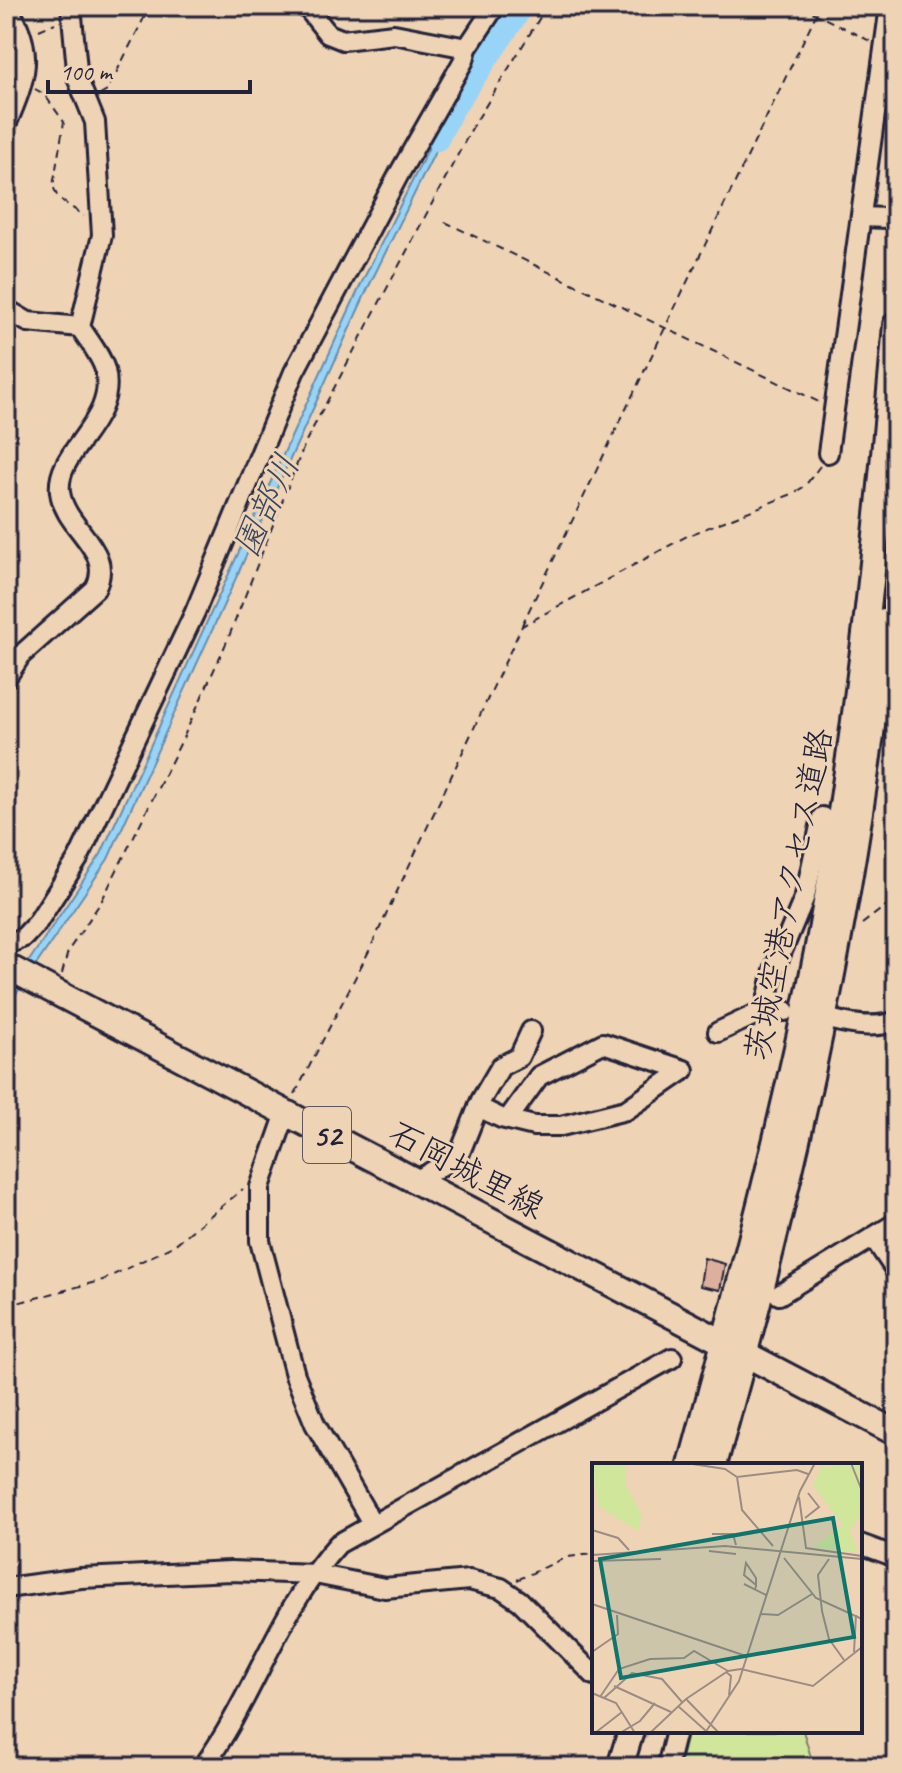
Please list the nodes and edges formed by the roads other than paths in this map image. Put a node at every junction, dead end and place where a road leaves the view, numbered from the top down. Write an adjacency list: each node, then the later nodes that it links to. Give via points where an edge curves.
1 (7, 6): 7 (street, via 24,37 24,82)
2 (306, 6): 6 (street, via 328,34 343,40 394,34)
3 (495, 6): 6 (street)
4 (890, 6): 8 (street)
5 (71, 12): 12 (street, via 78,80 95,122 102,235)
6 (467, 48): 17 (street, via 294,372 195,612 78,859 37,923)
7 (6, 125)
8 (861, 217): 9 (street); 13 (street)
9 (887, 218)
10 (6, 309): 12 (street, via 28,322)
11 (896, 325): 33 (main road, 茨城空港アクセス道路, via 843,804)
12 (80, 327): 15 (street, via 106,371 101,416 63,470 60,492 68,515 100,558 103,576 21,655)
13 (828, 453)
14 (896, 493): 33 (main road, 茨城空港アクセス道路, via 878,680 837,936 800,1122)
15 (6, 678)
16 (822, 817): 19 (street, via 805,896 774,970)
17 (6, 945)
18 (6, 966): 26 (main road, 石岡城里線 / 52, via 55,984)
19 (765, 1010): 20 (street); 24 (street)
20 (785, 1011)
21 (833, 1020): 22 (street, via 853,1025)
22 (896, 1021)
23 (531, 1031): 25 (street, via 519,1057 501,1066)
24 (718, 1032)
25 (478, 1107): 27 (street); 28 (street, via 459,1155)
26 (286, 1113): 28 (main road, 石岡城里線 / 52); 38 (street, via 260,1187 260,1241 295,1375 315,1424)
27 (508, 1119): 27 (street, via 539,1076 603,1043 684,1070 626,1110 561,1126)
28 (416, 1181): 33 (main road, 石岡城里線 / 52)
29 (896, 1223): 30 (street)
30 (873, 1237): 31 (street); 32 (street)
31 (896, 1271)
32 (779, 1295)
33 (733, 1346): 35 (main road, 石岡城里線 / 52); 36 (main road, 茨城空港アクセス道路); 37 (main road, 茨城空港アクセス道路)
34 (672, 1358): 38 (street)
35 (896, 1433)
36 (692, 1463)
37 (714, 1463)
38 (372, 1523): 41 (street, via 338,1544)
39 (862, 1545): 40 (street)
40 (896, 1557)
41 (315, 1574): 42 (street, via 156,1574); 43 (street, via 385,1588 456,1579 501,1588); 47 (street)
42 (6, 1588)
43 (592, 1673)
44 (613, 1733): 48 (main road)
45 (630, 1733): 49 (main road)
46 (676, 1733): 50 (street)
47 (203, 1767)
48 (603, 1767)
49 (620, 1767)
50 (667, 1767)

